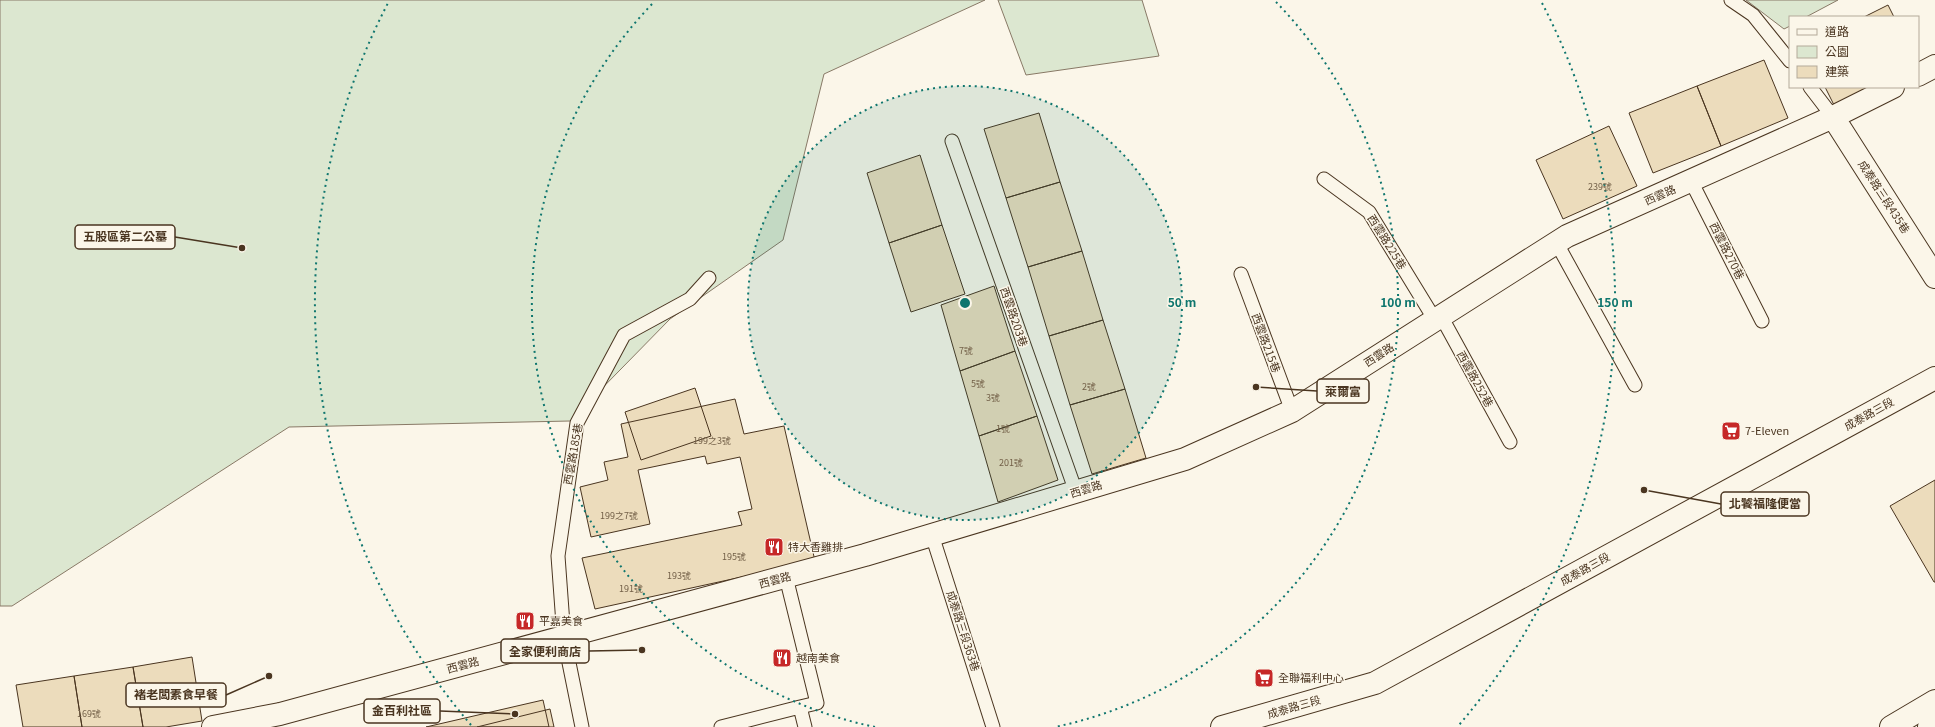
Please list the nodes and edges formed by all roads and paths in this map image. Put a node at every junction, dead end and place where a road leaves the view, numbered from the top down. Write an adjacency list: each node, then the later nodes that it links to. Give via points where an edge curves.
1 (1731, 0): 2 (lane, via 1753,15)
2 (1789, 60)
3 (1935, 66): 4 (main road)
4 (1919, 74)
5 (1811, 88): 7 (lane)
6 (1891, 88): 7 (main road, 西雲路)
7 (1833, 117): 10 (main road, 西雲路); 13 (main road, 成泰路三段435巷)
8 (952, 141): 21 (lane, 西雲路203巷)
9 (1324, 179): 15 (lane, 西雲路225巷, via 1369,212)
10 (1691, 181): 11 (main road, 西雲路); 16 (lane, 西雲路270巷)
11 (1556, 242): 15 (main road, 西雲路); 18 (lane)
12 (1240, 274): 19 (lane, 西雲路215巷)
13 (1935, 277)
14 (709, 278): 24 (lane, 西雲路185巷, via 690,299 624,335 577,423 558,556)
15 (1438, 318): 19 (main road, 西雲路); 20 (lane, 西雲路252巷)
16 (1762, 321)
17 (1935, 378): 33 (main road, 成泰路三段, via 1376,683)
18 (1636, 385)
19 (1292, 411): 21 (main road, 西雲路, via 1185,459)
20 (1510, 442)
21 (1076, 492): 22 (main road, 西雲路)
22 (932, 535): 23 (main road, 西雲路); 32 (lane, 成泰路三段363巷)
23 (786, 577): 24 (main road, 西雲路); 26 (lane, via 817,703)
24 (564, 638): 28 (main road, 西雲路, via 280,714); 29 (lane, 西雲路185巷)
25 (1935, 700): 34 (main road)
26 (800, 707): 30 (lane); 31 (lane)
27 (1935, 723): 35 (main road)
28 (213, 727)
29 (582, 727)
30 (721, 727)
31 (805, 727)
32 (993, 727)
33 (1222, 727)
34 (1891, 727)
35 (1929, 727)

